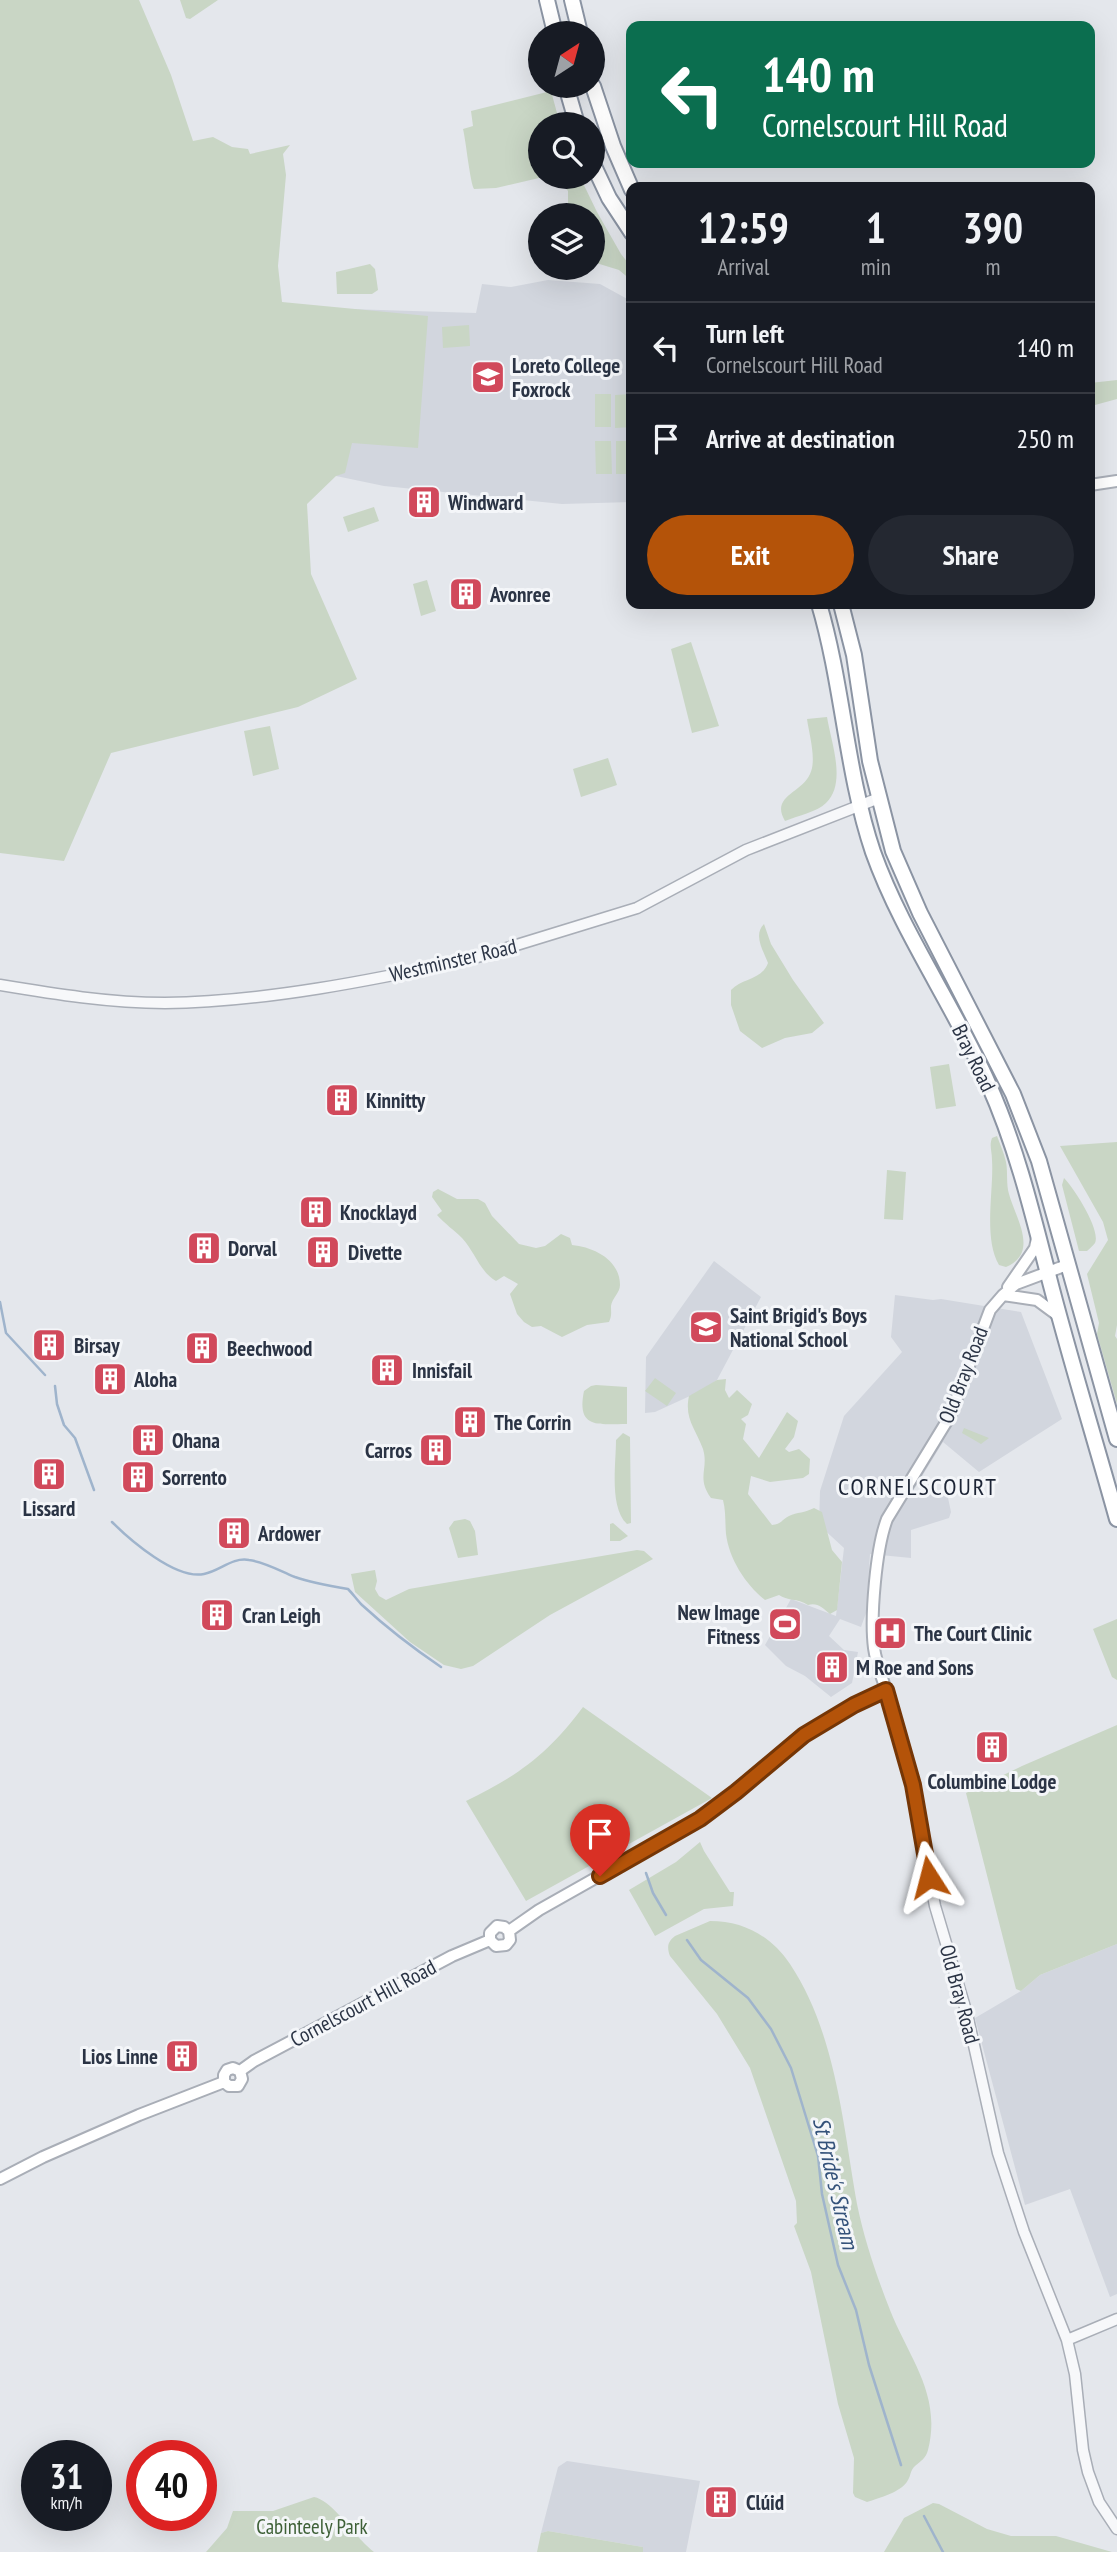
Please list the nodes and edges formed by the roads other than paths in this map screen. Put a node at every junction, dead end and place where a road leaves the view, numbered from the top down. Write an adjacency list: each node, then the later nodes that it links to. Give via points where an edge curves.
1 (547, 0): 3 (highway)
2 (572, 0): 4 (highway)
3 (552, 21)
4 (577, 21)
5 (597, 98): 6 (highway)
6 (628, 182)
7 (605, 189): 8 (highway)
8 (626, 224)
9 (1117, 481): 10 (main road)
10 (1095, 484)
11 (821, 609): 14 (highway, Bray Road)
12 (842, 609): 13 (highway, Bray Road)
13 (879, 798): 14 (street, Westminster Road); 17 (highway, Bray Road, via 893,851 920,912 1013,1094 1039,1161)
14 (860, 804): 15 (street, Westminster Road, via 746,850 636,908 444,965 244,998 188,1002 135,1002); 16 (highway, Bray Road, via 890,891 988,1083)
15 (0, 985)
16 (1038, 1233): 18 (highway, Bray Road); 19 (main road, via 1035,1248)
17 (1067, 1265): 18 (main road, Old Bray Road); 21 (highway, Bray Road)
18 (1047, 1271): 19 (main road, Old Bray Road); 20 (highway, Bray Road)
19 (1003, 1295): 20 (main road, via 1037,1300); 23 (main road, Old Bray Road, via 985,1319 950,1416 890,1512 883,1533 874,1638)
20 (1061, 1318): 22 (highway, Bray Road)
21 (1117, 1439)
22 (1117, 1519)
23 (886, 1690): 24 (main road, Cornelscourt Hill Road, via 804,1735 700,1819 539,1910 509,1931 510,1940 503,1947 490,1940 405,1981 254,2061 240,2071 238,2086 224,2082 138,2115); 26 (street, Old Bray Road, via 907,1758 935,1906 967,2014 998,2153)
24 (0, 2179)
25 (1117, 2319): 26 (street)
26 (1066, 2340): 27 (street, Old Bray Road, via 1088,2472 1098,2502)
27 (1117, 2529)

